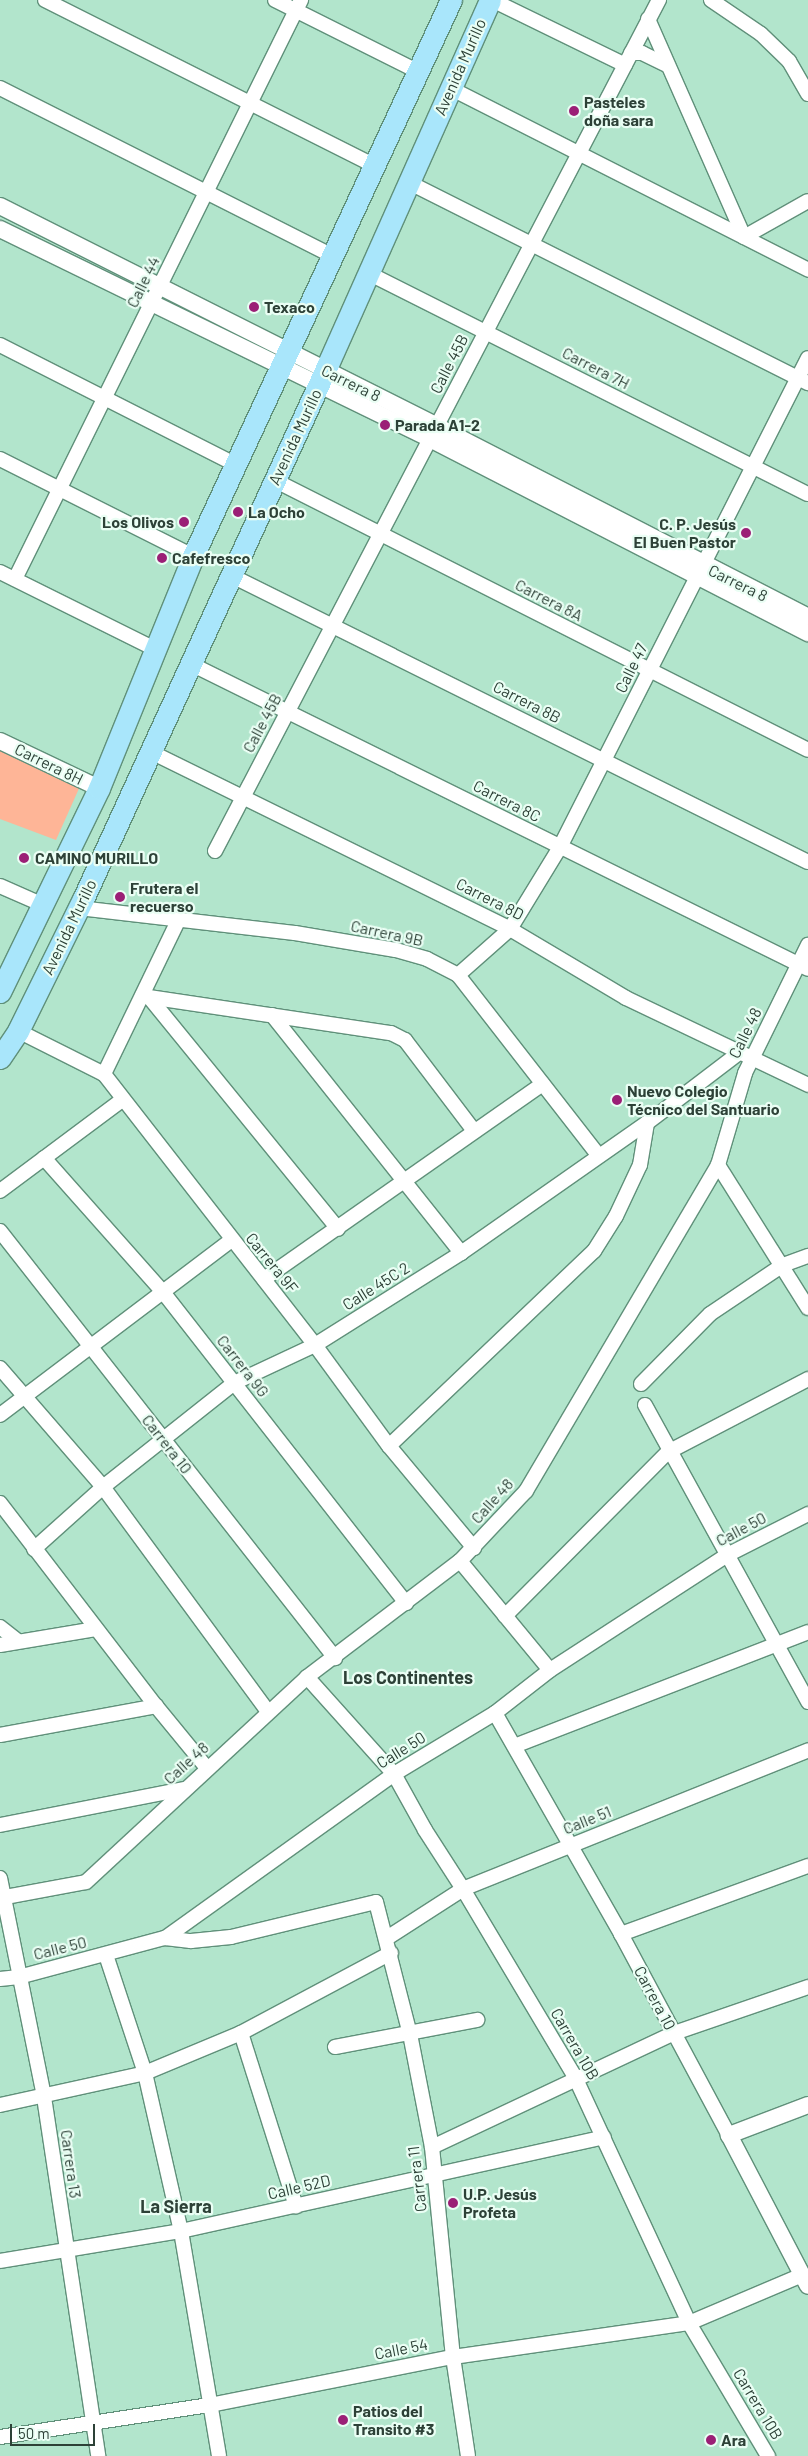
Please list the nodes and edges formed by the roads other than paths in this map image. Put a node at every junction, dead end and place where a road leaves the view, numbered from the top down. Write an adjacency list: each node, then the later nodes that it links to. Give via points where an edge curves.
1 (45, 0): 15 (street)
2 (275, 0): 7 (street)
3 (451, 0): 11 (main road, Avenida Murillo)
4 (491, 0): 9 (street); 13 (main road, Avenida Murillo)
5 (710, 0): 14 (street, via 761,34 788,61)
6 (656, 1): 8 (street, Calle 45B)
7 (298, 5): 11 (street); 15 (street, Calle 44)
8 (648, 19): 9 (street, Calle 45B); 10 (street)
9 (628, 59): 10 (street, via 642,53); 16 (street, Calle 45B)
10 (667, 65): 23 (street)
11 (418, 72): 17 (main road, Avenida Murillo)
12 (0, 88): 19 (street)
13 (450, 88): 16 (street); 18 (main road, Avenida Murillo)
14 (808, 94)
15 (250, 103): 17 (street); 19 (street, Calle 44)
16 (579, 153): 23 (street); 24 (street, Calle 45B)
17 (376, 166): 25 (main road, Avenida Murillo)
18 (408, 182): 24 (street); 27 (main road, Avenida Murillo)
19 (205, 192): 25 (street); 28 (street, Calle 44)
20 (808, 201): 23 (street)
21 (0, 206): 28 (street, Carrera 8)
22 (0, 229): 29 (street, Carrera 8)
23 (744, 237): 26 (street)
24 (531, 244): 30 (street, Calle 45B); 35 (street)
25 (334, 257): 33 (main road, Avenida Murillo)
26 (808, 270)
27 (368, 273): 30 (street, Carrera 7H); 34 (main road, Avenida Murillo)
28 (160, 287): 29 (street, Calle 44); 33 (street, Carrera 8)
29 (153, 304): 33 (street, Carrera 8); 36 (street, Calle 44)
30 (486, 331): 37 (street, Calle 45B); 40 (street, Carrera 7H)
31 (0, 345): 36 (street)
32 (808, 358): 35 (street, Calle 47)
33 (285, 359): 34 (street, Carrera 8); 39 (main road, Avenida Murillo)
34 (322, 378): 37 (street, Carrera 8); 41 (main road, Avenida Murillo)
35 (803, 380): 40 (street, Calle 47)
36 (105, 396): 39 (street); 42 (street, Calle 44)
37 (434, 432): 44 (street, Calle 45B); 46 (street, Carrera 8)
38 (0, 458): 42 (street)
39 (235, 464): 45 (main road, Avenida Murillo)
40 (751, 466): 43 (street, Carrera 7H); 46 (street, Calle 47)
41 (274, 480): 44 (street, Carrera 8A); 48 (main road, Avenida Murillo)
42 (58, 488): 45 (street); 49 (street, Calle 44)
43 (808, 494)
44 (382, 534): 51 (street, Calle 45B); 55 (street, Carrera 8A)
45 (193, 556): 53 (main road, Avenida Murillo)
46 (698, 571): 50 (street, Carrera 8); 52 (street, Carrera 8); 55 (street, Calle 47)
47 (0, 572): 49 (street)
48 (230, 575): 51 (street, Carrera 8B); 54 (main road, Avenida Murillo)
49 (15, 579): 53 (street)
50 (808, 617)
51 (333, 625): 56 (street, Calle 45B); 60 (street, Carrera 8B)
52 (808, 633)
53 (155, 649): 61 (main road, Avenida Murillo)
54 (191, 664): 56 (street, Carrera 8C); 59 (main road, Avenida Murillo)
55 (649, 672): 58 (street, Carrera 8A); 60 (street, Calle 47)
56 (288, 710): 62 (street, Calle 45B); 63 (street, Carrera 8C)
57 (0, 741): 61 (street, Carrera 8H)
58 (808, 750)
59 (151, 752): 62 (street, Carrera 8D); 68 (main road, Avenida Murillo)
60 (605, 760): 63 (street, Calle 47); 65 (street, Carrera 8B)
61 (99, 788): 67 (main road, Avenida Murillo)
62 (243, 798): 64 (street, Calle 45B); 70 (street, Carrera 8D)
63 (560, 847): 70 (street, Calle 47); 72 (street, Carrera 8C)
64 (215, 851)
65 (808, 862)
66 (0, 886): 67 (street)
67 (43, 905): 74 (main road, Avenida Murillo)
68 (79, 908): 69 (street, Carrera 9B); 77 (main road, Avenida Murillo)
69 (178, 921): 73 (street, Carrera 9B, via 295,933 396,950 426,959); 75 (street)
70 (510, 929): 73 (street, Calle 47); 78 (street, Carrera 8D, via 626,998)
71 (808, 945): 72 (street, Calle 48)
72 (803, 967): 80 (street, Calle 48)
73 (458, 975): 82 (street, Carrera 9B)
74 (2, 984)
75 (146, 996): 76 (street); 81 (street); 92 (street)
76 (272, 1015): 86 (street, via 391,1033 405,1040); 90 (street)
77 (18, 1031): 79 (main road, Avenida Murillo); 81 (street, Carrera 9F)
78 (739, 1053): 80 (street, Carrera 8D); 85 (street, Calle 45C 2)
79 (0, 1058)
80 (752, 1059): 83 (street, Carrera 8D); 89 (street, Calle 48)
81 (104, 1074): 84 (street, Carrera 9F)
82 (543, 1084): 86 (street); 87 (street, Carrera 9B)
83 (808, 1085)
84 (122, 1100): 88 (street); 94 (street, Carrera 9F)
85 (647, 1123): 87 (street, Calle 45C 2); 111 (street, via 640,1165 616,1216 594,1251)
86 (474, 1131): 90 (street)
87 (598, 1155): 95 (street, Calle 45C 2)
88 (44, 1158): 91 (street); 99 (street, Carrera 9G)
89 (718, 1165): 97 (street); 116 (street, Calle 48, via 526,1491)
90 (402, 1180): 92 (street); 95 (street)
91 (0, 1190)
92 (338, 1229): 98 (street)
93 (0, 1230): 102 (street, Carrera 10)
94 (231, 1240): 98 (street, Carrera 9F); 99 (street)
95 (461, 1253): 101 (street, Calle 45C 2)
96 (808, 1256): 97 (street)
97 (783, 1265): 100 (street); 106 (street, via 710,1314)
98 (264, 1280): 101 (street, Carrera 9F)
99 (163, 1292): 102 (street); 105 (street, Carrera 9G)
100 (808, 1308)
101 (315, 1345): 105 (street, Calle 45C 2); 111 (street, Carrera 9F)
102 (91, 1346): 107 (street); 110 (street, Carrera 10)
103 (0, 1368): 107 (street)
104 (808, 1379): 112 (street)
105 (234, 1383): 110 (street, Calle 45C 2); 120 (street, Carrera 9G)
106 (641, 1384)
107 (24, 1397): 109 (street); 113 (street)
108 (644, 1405): 112 (street)
109 (0, 1415)
110 (164, 1439): 113 (street, Calle 45C 2); 128 (street, Carrera 10)
111 (389, 1446): 116 (street, Carrera 9F)
112 (668, 1452): 118 (street); 121 (street)
113 (103, 1487): 117 (street, Calle 45C 2); 133 (street)
114 (0, 1503): 117 (street)
115 (808, 1514): 118 (street, Calle 50)
116 (474, 1548): 119 (street, Calle 48)
117 (34, 1549): 123 (street)
118 (728, 1555): 127 (street); 129 (street, Calle 50)
119 (460, 1561): 120 (street, Calle 48); 121 (street)
120 (406, 1603): 128 (street, Calle 48)
121 (505, 1616): 129 (street)
122 (0, 1627): 125 (street)
123 (96, 1629): 125 (street); 132 (street)
124 (808, 1632): 127 (street)
125 (18, 1641): 126 (street)
126 (0, 1645)
127 (778, 1645): 131 (street); 136 (street)
128 (335, 1658): 130 (street, Calle 48)
129 (550, 1670): 134 (street, Calle 50)
130 (307, 1677): 133 (street, Calle 48); 139 (street, Carrera 10B)
131 (808, 1702)
132 (156, 1706): 135 (street); 138 (street)
133 (268, 1712): 138 (street, Calle 48)
134 (496, 1713): 136 (street, Carrera 10); 139 (street, Calle 50)
135 (0, 1735)
136 (516, 1745): 142 (street, Carrera 10)
137 (808, 1750): 142 (street, Calle 51)
138 (207, 1768): 140 (street, Calle 48)
139 (394, 1774): 145 (street, Carrera 10B); 148 (street, Calle 50)
140 (184, 1789): 141 (street); 146 (street, Calle 48, via 86,1882)
141 (0, 1825)
142 (570, 1845): 145 (street, Calle 51); 147 (street, Carrera 10)
143 (808, 1866): 147 (street)
144 (0, 1878): 146 (street, Carrera 13)
145 (463, 1889): 149 (street, Calle 51); 161 (street, Carrera 10B)
146 (1, 1898): 152 (street, Carrera 13)
147 (621, 1934): 157 (street, Carrera 10)
148 (165, 1938): 149 (street, Carrera 11, via 191,1941 231,1937 376,1902); 151 (street, Calle 50)
149 (387, 1938): 150 (street, Carrera 11)
150 (391, 1953): 156 (street); 158 (street, Carrera 11)
151 (106, 1955): 152 (street, Calle 50); 160 (street)
152 (19, 1977): 153 (street, Calle 50); 162 (street, Carrera 13)
153 (0, 1979)
154 (808, 1987): 157 (street)
155 (477, 2020): 158 (street)
156 (240, 2033): 160 (street); 169 (street)
157 (674, 2033): 161 (street); 165 (street, Carrera 10)
158 (410, 2034): 159 (street); 167 (street, Carrera 11)
159 (335, 2047)
160 (145, 2073): 162 (street); 170 (street)
161 (575, 2077): 166 (street, Carrera 10B); 167 (street)
162 (44, 2097): 163 (street); 171 (street, Carrera 13)
163 (0, 2105)
164 (808, 2105): 165 (street)
165 (729, 2135): 173 (street, Carrera 10)
166 (604, 2137): 168 (street, Calle 52D); 174 (street, Carrera 10B)
167 (432, 2147): 168 (street, Carrera 11)
168 (435, 2172): 169 (street, Calle 52D); 175 (street, Carrera 11)
169 (296, 2206): 170 (street, Calle 52D)
170 (181, 2231): 171 (street, Calle 52D); 176 (street)
171 (65, 2252): 172 (street, Calle 52D); 177 (street, Carrera 13)
172 (0, 2261)
173 (805, 2280): 174 (street, Calle 54)
174 (689, 2323): 175 (street, Calle 54); 182 (street, Carrera 10B)
175 (453, 2357): 176 (street, Calle 54); 181 (street, Carrera 11)
176 (210, 2405): 177 (street, Calle 54); 180 (street)
177 (93, 2423): 178 (street, Calle 54); 179 (street, Carrera 13)
178 (0, 2437)
179 (98, 2456)
180 (219, 2456)
181 (468, 2456)
182 (768, 2456)

